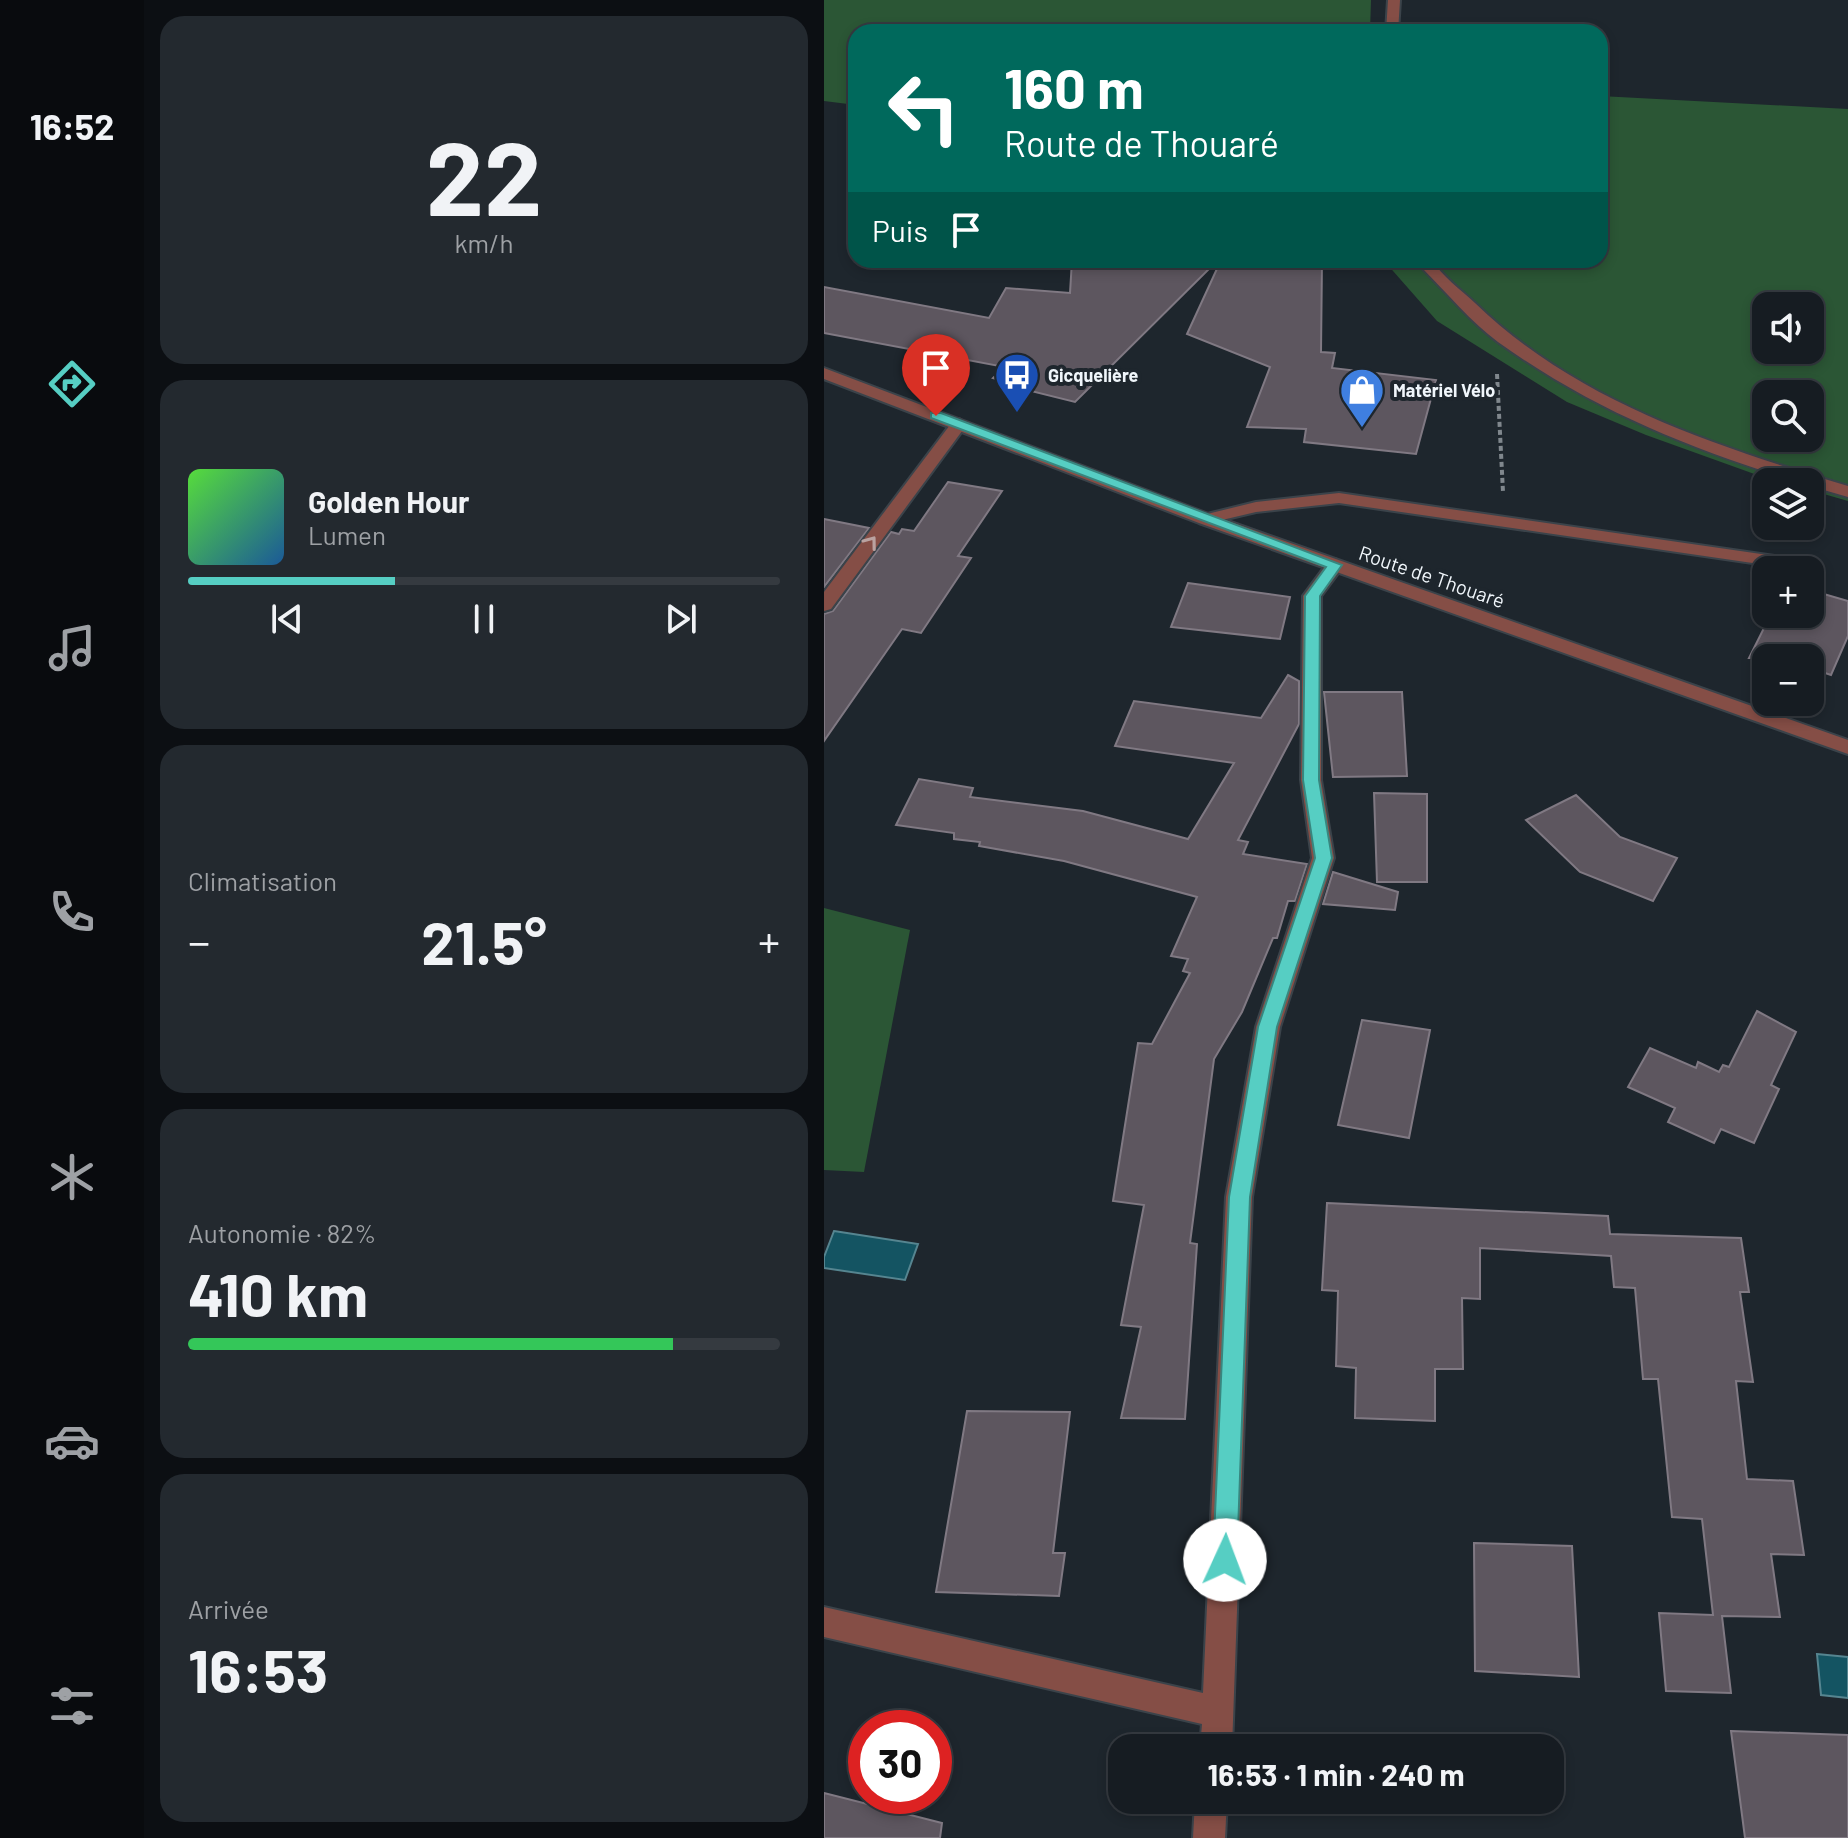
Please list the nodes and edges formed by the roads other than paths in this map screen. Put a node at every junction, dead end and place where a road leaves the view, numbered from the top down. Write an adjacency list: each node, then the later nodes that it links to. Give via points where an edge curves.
1 (1394, 0): 2 (street)
2 (1392, 24)
3 (1430, 268): 6 (street, via 1501,337 1598,399 1712,450)
4 (824, 373): 5 (street, Route de Thouaré)
5 (959, 424): 7 (street, Route de Thouaré); 10 (street, one-way to 5)
6 (1848, 492)
7 (1205, 519): 8 (lane, via 1339,498); 9 (street, Route de Thouaré)
8 (1752, 558)
9 (1335, 565): 11 (street, Route de Thouaré); 13 (street, via 1312,596 1311,780 1323,858 1268,1027 1239,1197)
10 (824, 605)
11 (1848, 747)
12 (824, 1622): 13 (street)
13 (1218, 1712): 14 (street)
14 (1217, 1734)
15 (1210, 1814): 16 (street)
16 (1209, 1838)

